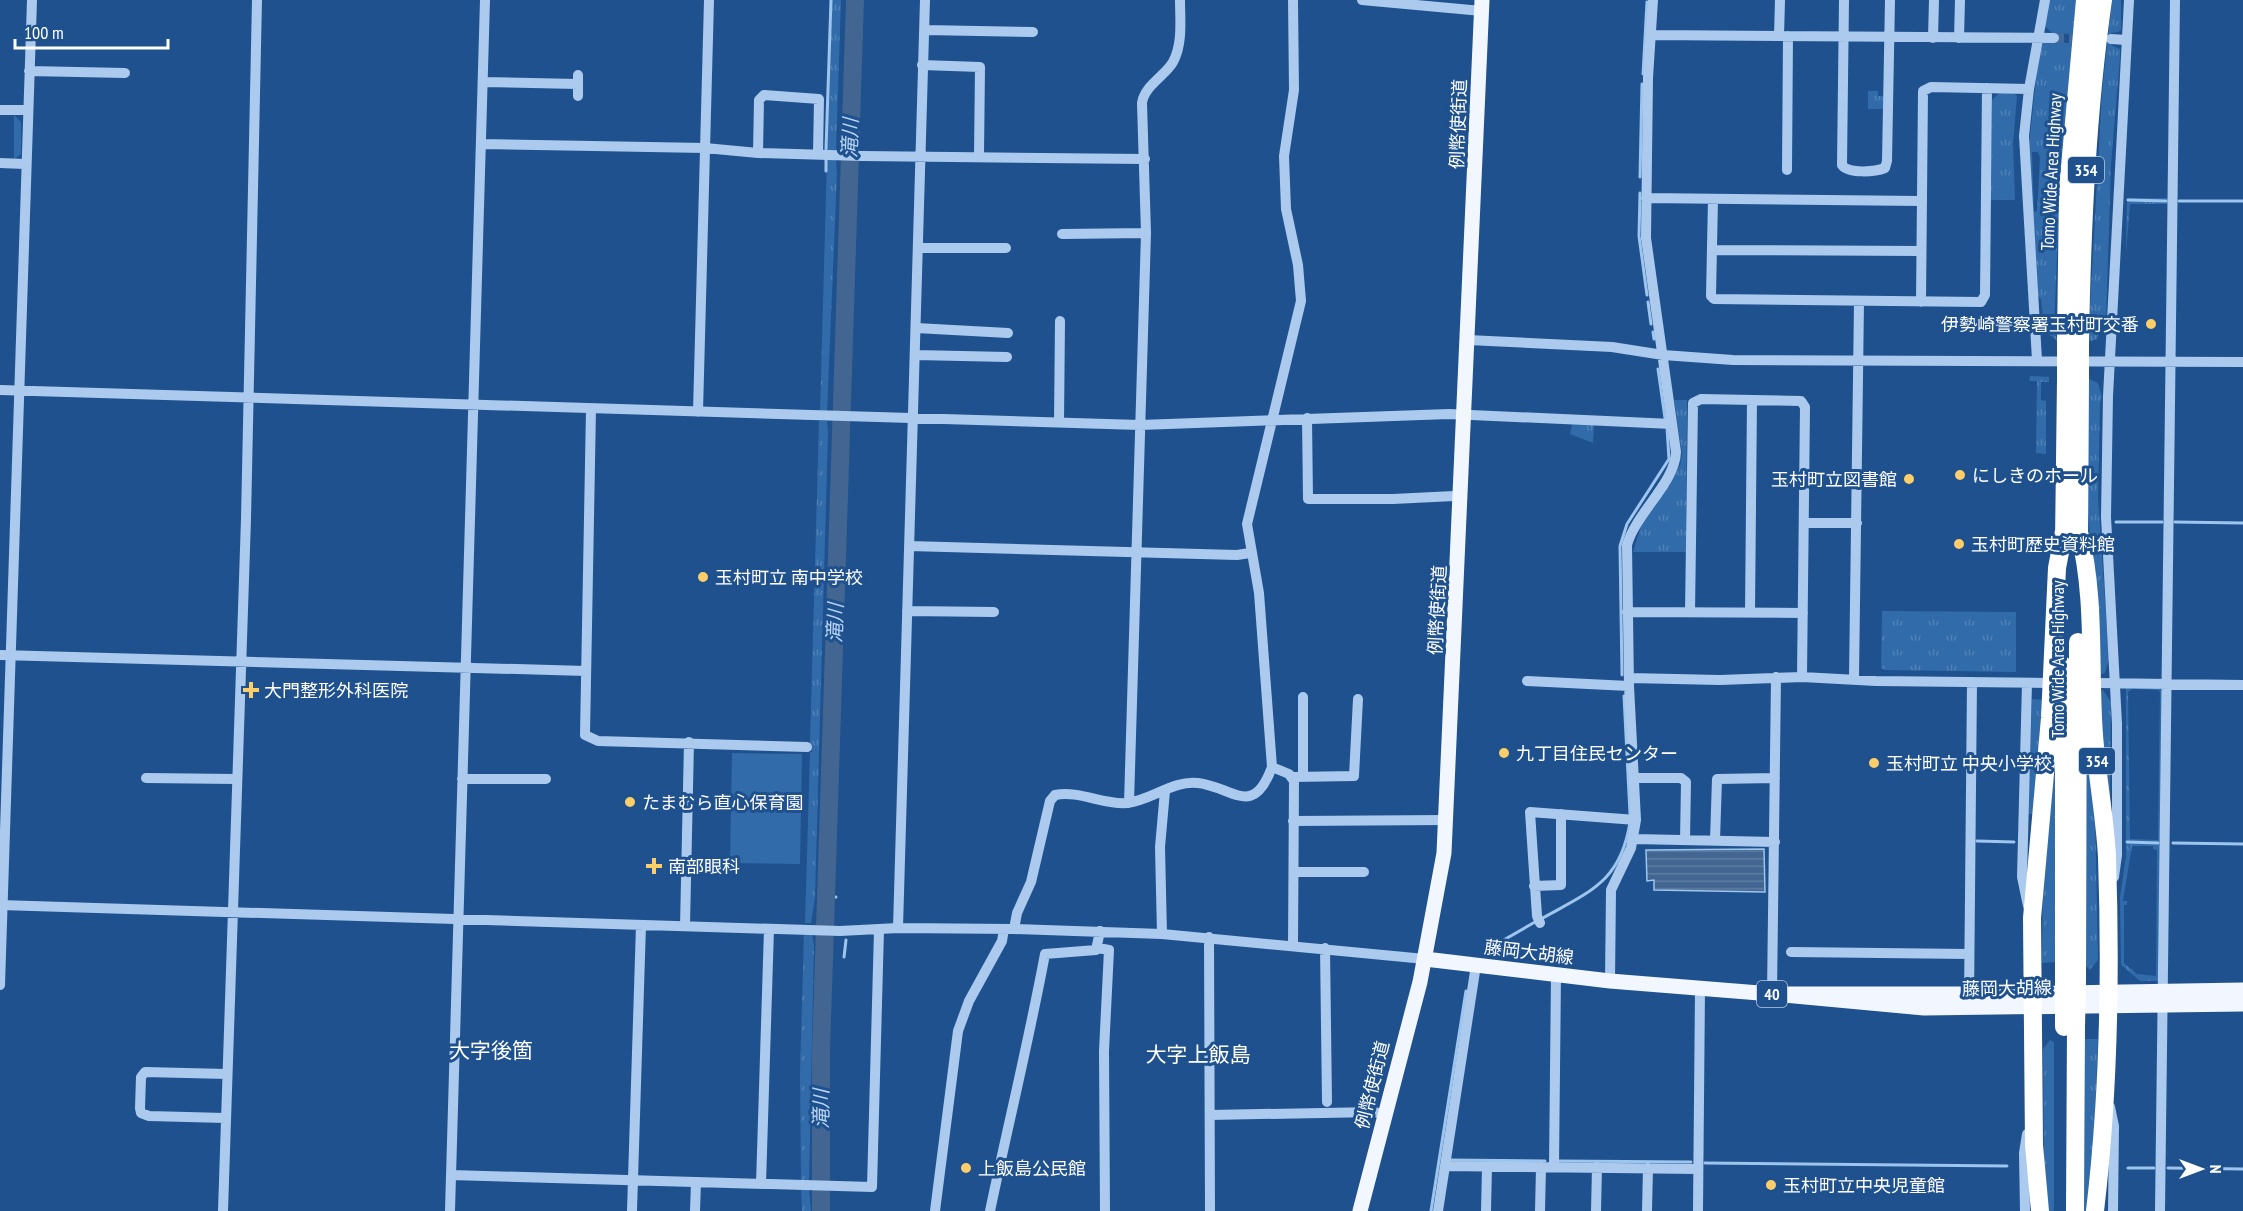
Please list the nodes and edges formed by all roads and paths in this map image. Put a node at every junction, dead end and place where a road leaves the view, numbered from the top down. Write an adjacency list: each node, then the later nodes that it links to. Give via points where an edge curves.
1 (32, 0): 34 (street)
2 (257, 0): 78 (street)
3 (485, 0): 36 (street)
4 (709, 0): 43 (street)
5 (925, 0): 21 (street)
6 (1180, 0): 48 (street, via 1176,54 1143,97)
7 (1293, 0): 85 (street, via 1294,90 1284,156 1286,209 1301,301)
8 (1362, 0): 20 (street)
9 (1653, 0): 23 (street)
10 (1780, 0): 24 (street)
11 (1844, 0): 25 (street)
12 (1890, 0): 26 (street)
13 (1934, 0): 27 (street)
14 (1960, 0): 28 (street)
15 (2045, 0): 29 (street)
16 (2085, 0): 67 (highway, Tomo Wide Area Highway / 354, via 2068,189)
17 (2103, 0): 67 (highway, Tomo Wide Area Highway / 354)
18 (2129, 0): 32 (street)
19 (2175, 0): 74 (street)
20 (1482, 6): 66 (main road, 例幣使街道)
21 (924, 30): 22 (street); 33 (street)
22 (1033, 32)
23 (1651, 35): 24 (street); 52 (street)
24 (1784, 36): 25 (street); 51 (street)
25 (1843, 37): 26 (street); 26 (street, via 1841,161 1846,170 1882,170 1887,165)
26 (1889, 37): 27 (street)
27 (1933, 38): 28 (street)
28 (1959, 38): 29 (street)
29 (2038, 38): 30 (street); 38 (street)
30 (2054, 38)
31 (2111, 39): 32 (street)
32 (2126, 40): 72 (street)
33 (922, 65): 46 (street, via 980,67); 47 (street)
34 (29, 71): 35 (street); 41 (street)
35 (125, 73)
36 (483, 82): 39 (street, via 578,79); 42 (street)
37 (1987, 88): 38 (street); 54 (street, via 1924,88); 62 (street, via 1984,298 1978,303)
38 (2029, 89): 71 (street, via 2024,169)
39 (578, 96)
40 (0, 110): 41 (street)
41 (28, 110): 50 (street)
42 (481, 144): 43 (street); 80 (street)
43 (705, 148): 44 (street); 82 (street)
44 (758, 153): 45 (street); 45 (street, via 759,99 764,95 819,99)
45 (818, 154): 47 (street)
46 (979, 155): 47 (street); 48 (street)
47 (921, 157): 57 (street)
48 (1145, 159): 55 (street)
49 (0, 163): 50 (street)
50 (25, 164): 77 (street)
51 (1787, 170)
52 (1646, 198): 53 (street); 69 (street, via 1647,246)
53 (1713, 199): 54 (street); 59 (street)
54 (1921, 201): 60 (street)
55 (1146, 233): 56 (street); 89 (street)
56 (1062, 234)
57 (918, 248): 58 (street); 64 (street)
58 (1006, 248)
59 (1712, 249): 60 (street); 61 (street, via 1714,299)
60 (1921, 251): 62 (street)
61 (1859, 302): 62 (street); 73 (street)
62 (1920, 302)
63 (1060, 321): 87 (street)
64 (916, 328): 65 (street); 68 (street)
65 (1008, 333)
66 (1468, 340): 69 (street, via 1601,346); 83 (main road, 例幣使街道)
67 (2073, 340): 93 (highway, Tomo Wide Area Highway / 354, bridge)
68 (916, 355): 70 (street); 86 (street)
69 (1663, 355): 73 (street); 88 (street)
70 (1007, 357)
71 (2037, 360): 72 (street); 73 (street)
72 (2111, 360): 74 (street); 117 (street, via 2106,517)
73 (1858, 361): 92 (street)
74 (2170, 362): 75 (street); 118 (street)
75 (2243, 362)
76 (0, 390): 77 (street)
77 (19, 391): 78 (street); 104 (street)
78 (248, 397): 80 (street); 105 (street)
79 (1752, 400): 91 (street, via 1798,400 1805,405); 100 (street, via 1701,399 1693,403); 101 (street)
80 (473, 406): 81 (street); 106 (street)
81 (591, 409): 82 (street); 107 (street)
82 (698, 412): 86 (street)
83 (1465, 414): 84 (street); 88 (street); 90 (main road, 例幣使街道)
84 (1308, 418): 85 (street); 90 (street, via 1308,499)
85 (1272, 419): 89 (street); 96 (street, via 1249,507)
86 (913, 420): 87 (street); 94 (street)
87 (1059, 422): 89 (street)
88 (1672, 424): 99 (street, via 1674,464 1634,526 1627,545)
89 (1140, 425): 95 (street)
90 (1461, 498): 136 (main road, 例幣使街道)
91 (1804, 523): 92 (street); 102 (street)
92 (1857, 523): 110 (street)
93 (2072, 532): 145 (highway, 354, via 2087,579); 148 (highway, 354, via 2057,568 2051,698); 179 (highway, Tomo Wide Area Highway / 354, bridge)
94 (909, 546): 95 (street); 97 (street)
95 (1137, 552): 96 (street); 133 (street)
96 (1250, 553): 124 (street, via 1259,593)
97 (907, 611): 98 (street); 153 (street)
98 (994, 612)
99 (1627, 612): 100 (street); 112 (street)
100 (1690, 612): 101 (street)
101 (1750, 612): 102 (street)
102 (1803, 613): 109 (street)
103 (0, 655): 104 (street)
104 (12, 655): 105 (street); 146 (street)
105 (241, 660): 106 (street); 129 (street)
106 (466, 668): 107 (street); 130 (street)
107 (586, 671): 122 (street, via 584,730 588,739)
108 (1776, 676): 109 (street); 112 (street); 128 (street)
109 (1802, 676): 110 (street)
110 (1854, 678): 113 (street)
111 (1527, 681): 112 (street)
112 (1629, 682): 127 (street)
113 (1972, 682): 114 (street); 164 (street)
114 (2027, 682): 115 (street); 148 (street, via 2022,877)
115 (2048, 682)
116 (2098, 683): 117 (street)
117 (2115, 683): 118 (street); 145 (street, via 2117,855)
118 (2167, 684): 119 (street); 174 (street)
119 (2243, 685)
120 (1303, 697): 125 (street)
121 (1358, 699): 125 (street, via 1354,776)
122 (689, 742): 123 (street); 152 (street)
123 (807, 747)
124 (1272, 767): 125 (street); 132 (street, via 1266,782 1253,796 1243,797 1198,783 1175,785)
125 (1298, 777): 137 (street)
126 (146, 778): 129 (street)
127 (1634, 778): 135 (street); 139 (street, via 1681,778 1686,782)
128 (1775, 778): 140 (street, via 1717,779); 141 (street)
129 (236, 779): 147 (street)
130 (462, 779): 131 (street); 150 (street)
131 (546, 779)
132 (1165, 791): 133 (street); 158 (street, via 1160,847)
133 (1130, 803): 155 (street, via 1062,794 1050,801 1031,882)
134 (1561, 814): 135 (street); 144 (street, via 1561,885); 144 (street, via 1530,812)
135 (1636, 819): 138 (street)
136 (1447, 820): 137 (street); 165 (main road, 例幣使街道)
137 (1293, 821): 142 (street)
138 (1634, 839): 139 (street); 168 (street, via 1611,890)
139 (1685, 840): 140 (street)
140 (1715, 840): 141 (street)
141 (1774, 842): 172 (street)
142 (1294, 872): 143 (street); 160 (street)
143 (1364, 872)
144 (1534, 886): 149 (street)
145 (2107, 893): 177 (highway, 354)
146 (1, 905): 147 (street); 169 (street)
147 (232, 914): 150 (street); 180 (street)
148 (2032, 918): 173 (highway, 354)
149 (1538, 919)
150 (458, 920): 151 (street); 194 (street)
151 (641, 925): 152 (street); 195 (street)
152 (685, 926): 154 (street)
153 (898, 928): 155 (street); 156 (street)
154 (770, 929): 156 (street); 197 (street)
155 (1009, 929): 157 (street); 202 (street, via 969,1001 958,1031)
156 (876, 930): 197 (street, via 872,1187)
157 (1100, 931): 158 (street); 161 (street)
158 (1162, 934): 159 (street)
159 (1209, 937): 160 (street); 184 (street)
160 (1293, 945): 162 (street)
161 (1098, 948): 203 (street, via 1046,954); 204 (street, via 1109,950 1104,1061)
162 (1325, 948): 165 (street); 182 (street)
163 (1791, 952): 164 (street)
164 (1969, 954): 176 (street)
165 (1425, 958): 166 (main road, 藤岡大胡線 / 40); 185 (main road, 例幣使街道)
166 (1476, 965): 167 (main road, 藤岡大胡線 / 40); 187 (street)
167 (1556, 975): 168 (main road, 藤岡大胡線 / 40); 190 (street)
168 (1610, 981): 170 (main road, 藤岡大胡線 / 40)
169 (0, 985)
170 (1700, 989): 172 (main road, 藤岡大胡線 / 40); 193 (street)
171 (2243, 990): 174 (main road, 藤岡大胡線 / 40)
172 (1772, 994): 176 (main road, 藤岡大胡線 / 40, via 1848,994); 176 (main road, 藤岡大胡線 / 40, via 1869,1005)
173 (2034, 995): 176 (main road, 藤岡大胡線 / 40); 177 (main road, 藤岡大胡線 / 40); 183 (highway, 354)
174 (2163, 997): 175 (main road); 177 (main road, 藤岡大胡線 / 40); 178 (main road, 藤岡大胡線 / 40); 219 (street)
175 (2243, 997)
176 (1969, 1002)
177 (2107, 1004): 181 (highway, 354)
178 (2243, 1004)
179 (2070, 1027): 215 (highway, Tomo Wide Area Highway / 354); 216 (highway, Tomo Wide Area Highway / 354)
180 (226, 1074): 186 (street); 186 (street, via 145,1072 141,1077 140,1108 141,1113 149,1116)
181 (2106, 1092): 217 (highway, 354); 218 (street, via 2114,1126)
182 (1327, 1102)
183 (2034, 1112): 213 (street, via 2025,1148); 214 (highway, 354)
184 (1210, 1115): 185 (street); 205 (street)
185 (1385, 1115): 206 (main road, 例幣使街道)
186 (225, 1118): 198 (street)
187 (1445, 1166): 188 (street); 207 (street)
188 (1486, 1167): 189 (street); 208 (street)
189 (1541, 1167): 190 (street); 209 (street)
190 (1554, 1167): 191 (street)
191 (1596, 1167): 192 (street); 210 (street)
192 (1648, 1168): 193 (street); 211 (street)
193 (1698, 1169): 212 (street)
194 (451, 1175): 195 (street); 199 (street)
195 (632, 1180): 196 (street); 200 (street)
196 (696, 1182): 197 (street); 201 (street)
197 (761, 1184)
198 (223, 1211)
199 (450, 1211)
200 (632, 1211)
201 (695, 1211)
202 (935, 1211)
203 (990, 1211)
204 (1105, 1211)
205 (1210, 1211)
206 (1360, 1211)
207 (1438, 1211)
208 (1486, 1211)
209 (1540, 1211)
210 (1596, 1211)
211 (1647, 1211)
212 (1698, 1211)
213 (2025, 1211)
214 (2040, 1211)
215 (2063, 1211)
216 (2075, 1211)
217 (2095, 1211)
218 (2113, 1211)
219 (2160, 1211)

